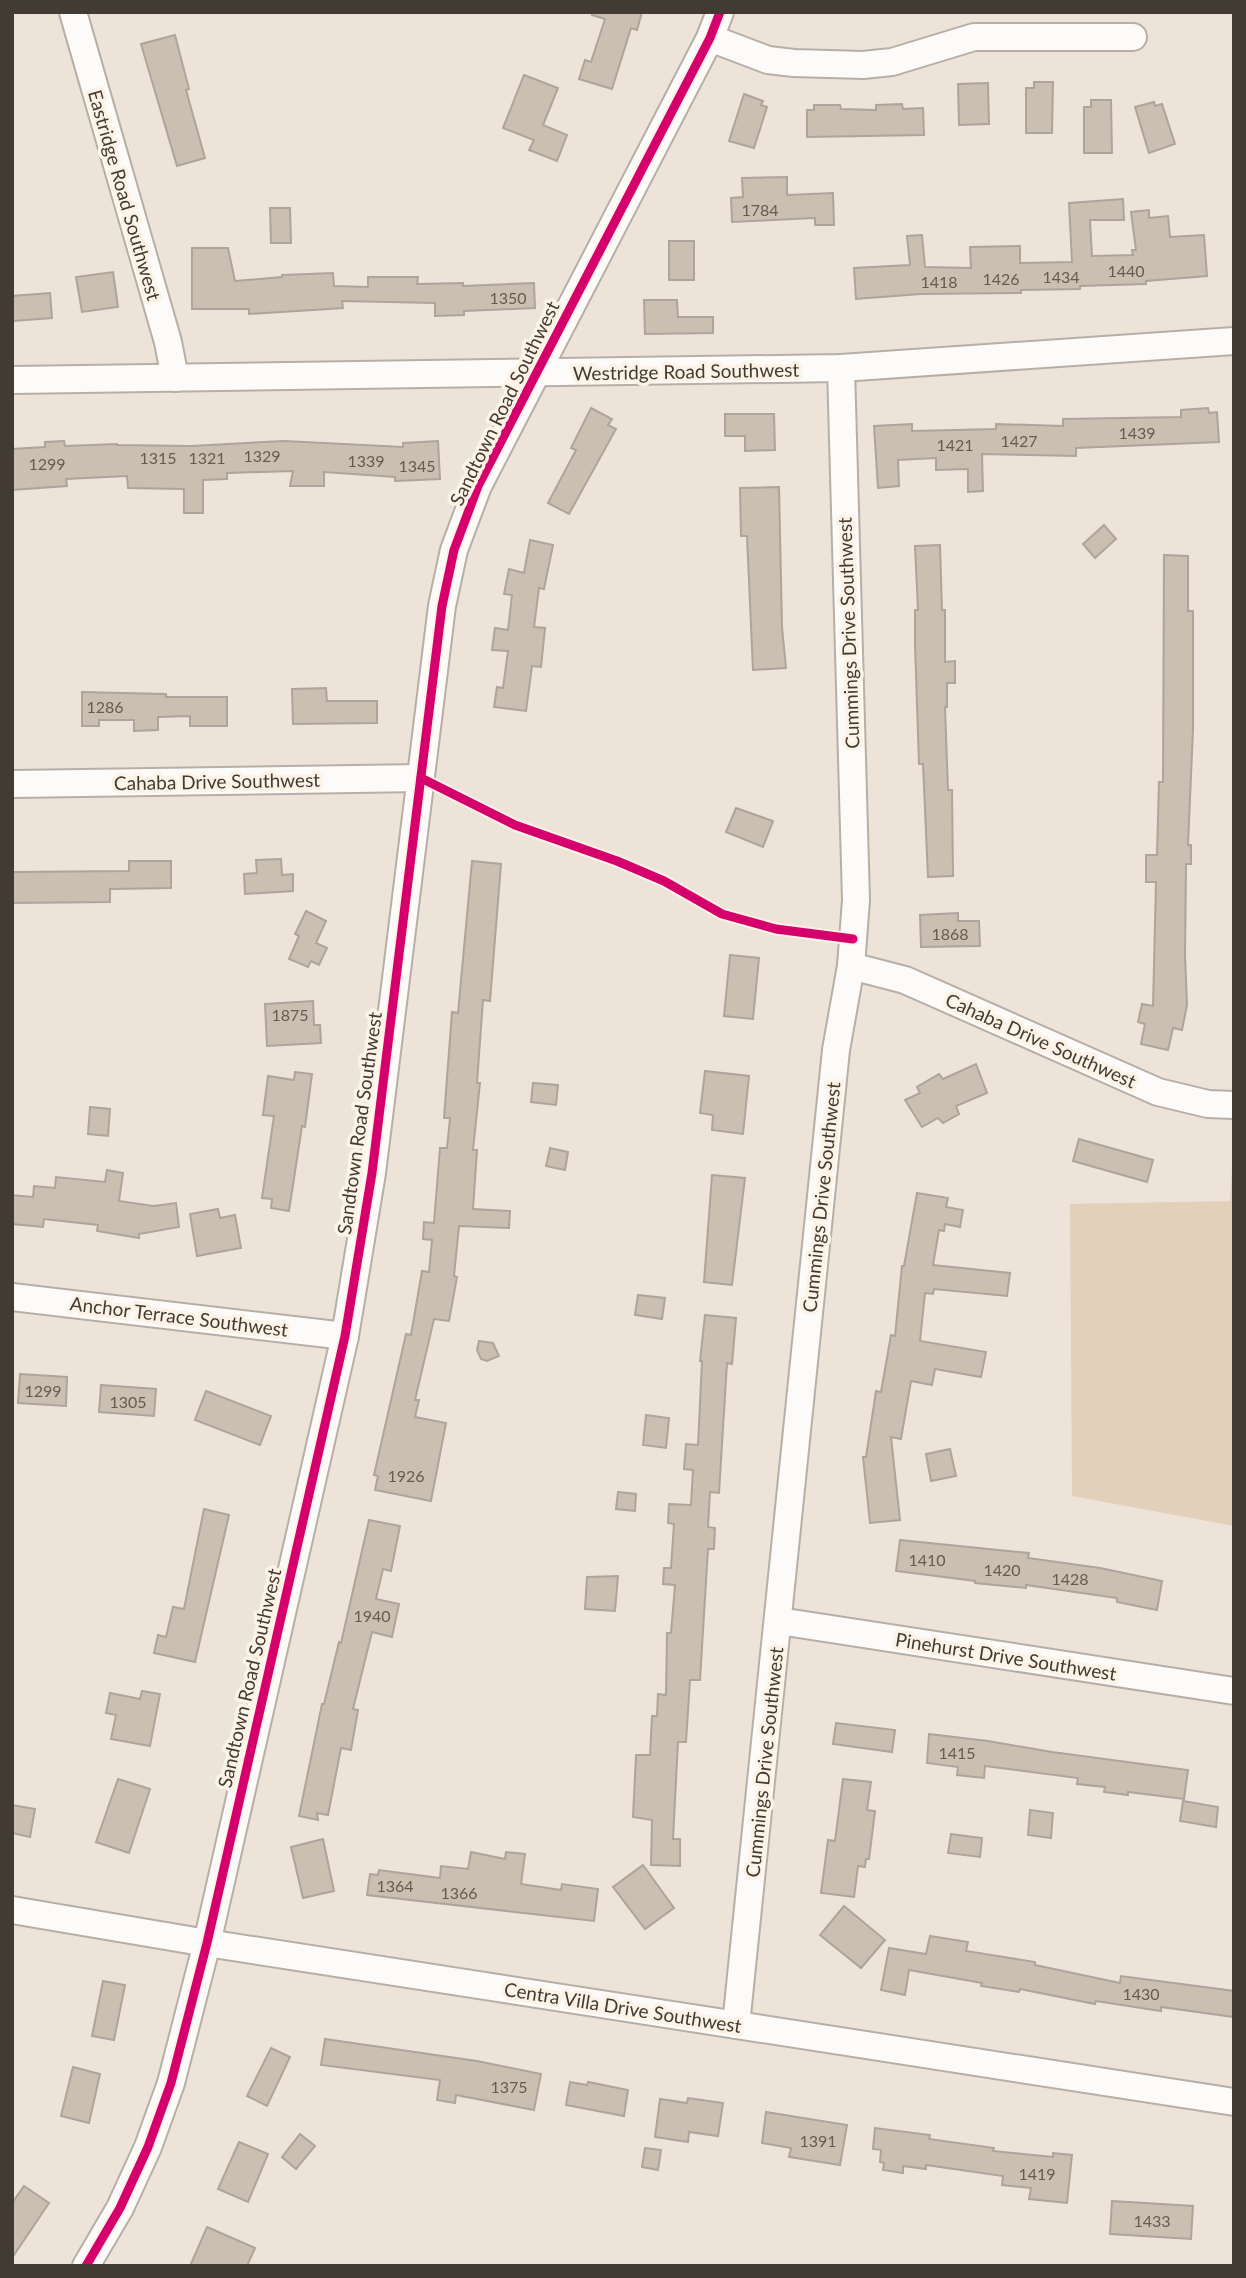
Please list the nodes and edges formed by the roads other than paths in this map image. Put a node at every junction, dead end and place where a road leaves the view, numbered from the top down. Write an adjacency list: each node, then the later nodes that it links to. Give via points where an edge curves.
1 (73, 12): 8 (street, Eastridge Road Southwest)
2 (720, 12): 3 (street, Sandtown Road Southwest)
3 (710, 37): 4 (street, via 768,60 863,65 974,37); 7 (street, Sandtown Road Southwest)
4 (1133, 37)
5 (1234, 341): 6 (street, Westridge Road Southwest)
6 (841, 368): 7 (street, Westridge Road Southwest); 12 (street, Cummings Drive Southwest, via 856,900)
7 (537, 373): 8 (street, Westridge Road Southwest); 10 (street, Sandtown Road Southwest, via 478,486 454,550 442,606)
8 (175, 378): 9 (street, Westridge Road Southwest)
9 (12, 380)
10 (421, 778): 11 (street, Cahaba Drive Southwest); 15 (street, Sandtown Road Southwest, via 372,1173)
11 (12, 784)
12 (851, 967): 13 (street, Cahaba Drive Southwest, via 905,979 1158,1092); 16 (street, Cummings Drive Southwest, via 836,1050)
13 (1234, 1105)
14 (12, 1297): 15 (street, Anchor Terrace Southwest)
15 (345, 1336): 19 (street, Sandtown Road Southwest)
16 (779, 1620): 17 (street, Pinehurst Drive Southwest); 20 (street, Cummings Drive Southwest)
17 (1234, 1691)
18 (12, 1910): 19 (street, Centra Villa Drive Southwest)
19 (207, 1943): 20 (street, Centra Villa Drive Southwest); 22 (street, Sandtown Road Southwest, via 171,2083 148,2147)
20 (736, 2025): 21 (street, Centra Villa Drive Southwest)
21 (1234, 2102)
22 (86, 2266)

